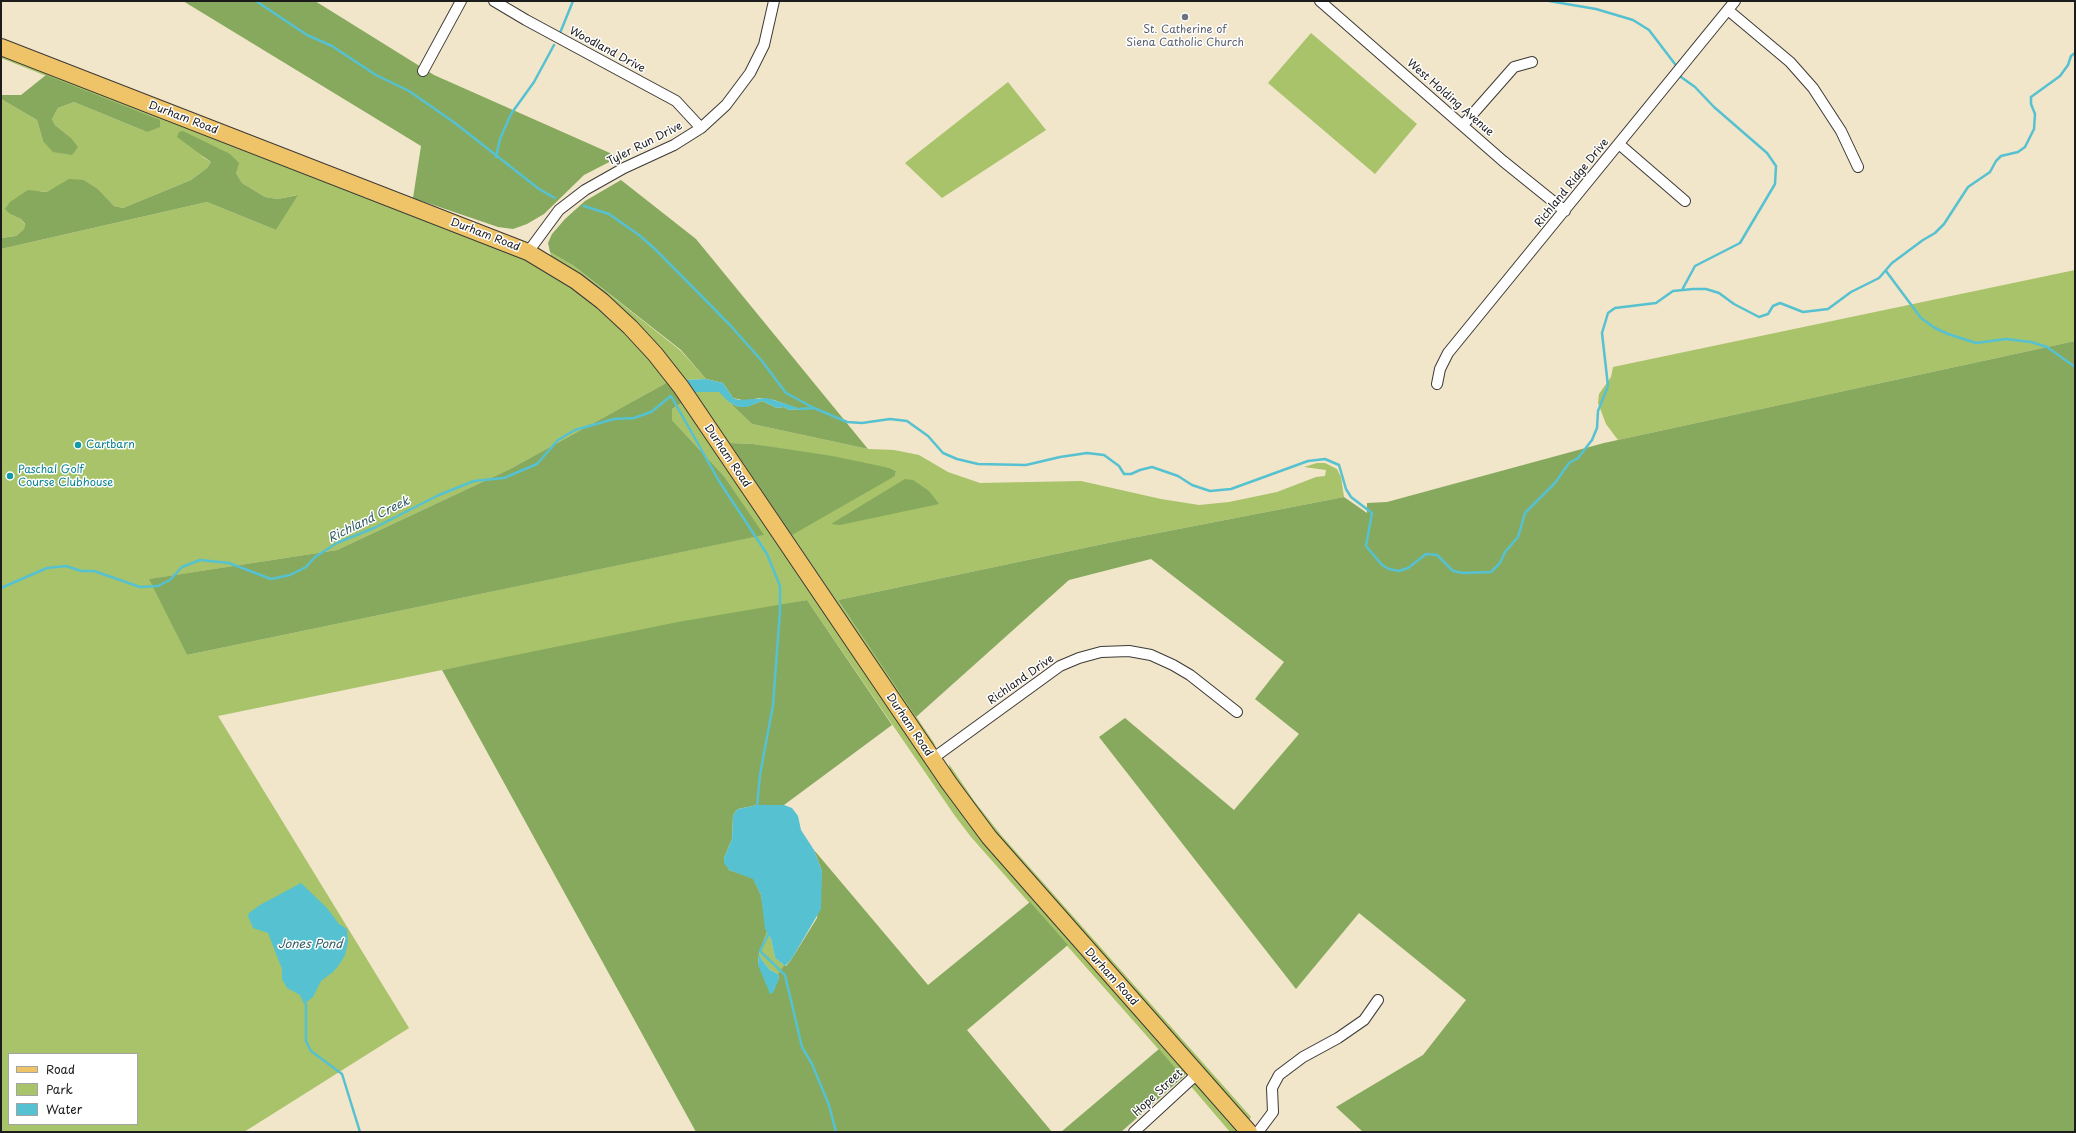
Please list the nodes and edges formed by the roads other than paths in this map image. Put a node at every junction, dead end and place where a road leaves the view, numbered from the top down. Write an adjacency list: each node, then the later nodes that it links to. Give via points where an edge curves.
1 (462, 1): 9 (street)
2 (494, 1): 11 (street, Woodland Drive, via 676,101)
3 (774, 1): 11 (street, Tyler Run Drive, via 764,45 750,72 726,105)
4 (1320, 1): 10 (street, West Holding Avenue)
5 (1735, 1): 6 (street, Richland Ridge Drive)
6 (1728, 10): 12 (street, Richland Ridge Drive); 13 (street, via 1790,62 1813,88 1841,131)
7 (1, 47): 16 (main road, Durham Road)
8 (1532, 62): 10 (street, via 1514,67)
9 (423, 71)
10 (1463, 125): 15 (street, West Holding Avenue)
11 (701, 128): 16 (street, Tyler Run Drive, via 674,145 624,168 585,190 559,210)
12 (1619, 144): 14 (street); 15 (street, Richland Ridge Drive)
13 (1858, 167)
14 (1684, 201)
15 (1565, 211): 17 (street, Richland Ridge Drive, via 1448,353 1440,369)
16 (528, 252): 19 (main road, Durham Road, via 576,281 602,301 659,359 681,387)
17 (1437, 384)
18 (1237, 712): 19 (street, Richland Drive, via 1190,675 1151,655 1101,652 1060,666)
19 (932, 759): 21 (main road, Durham Road, via 991,840)
20 (1378, 1000): 24 (street, via 1369,1015 1357,1026 1303,1057 1279,1075 1272,1088 1273,1112)
21 (1198, 1073): 22 (street, Hope Street); 23 (main road, Durham Road)
22 (1134, 1132)
23 (1249, 1132)
24 (1258, 1132)

